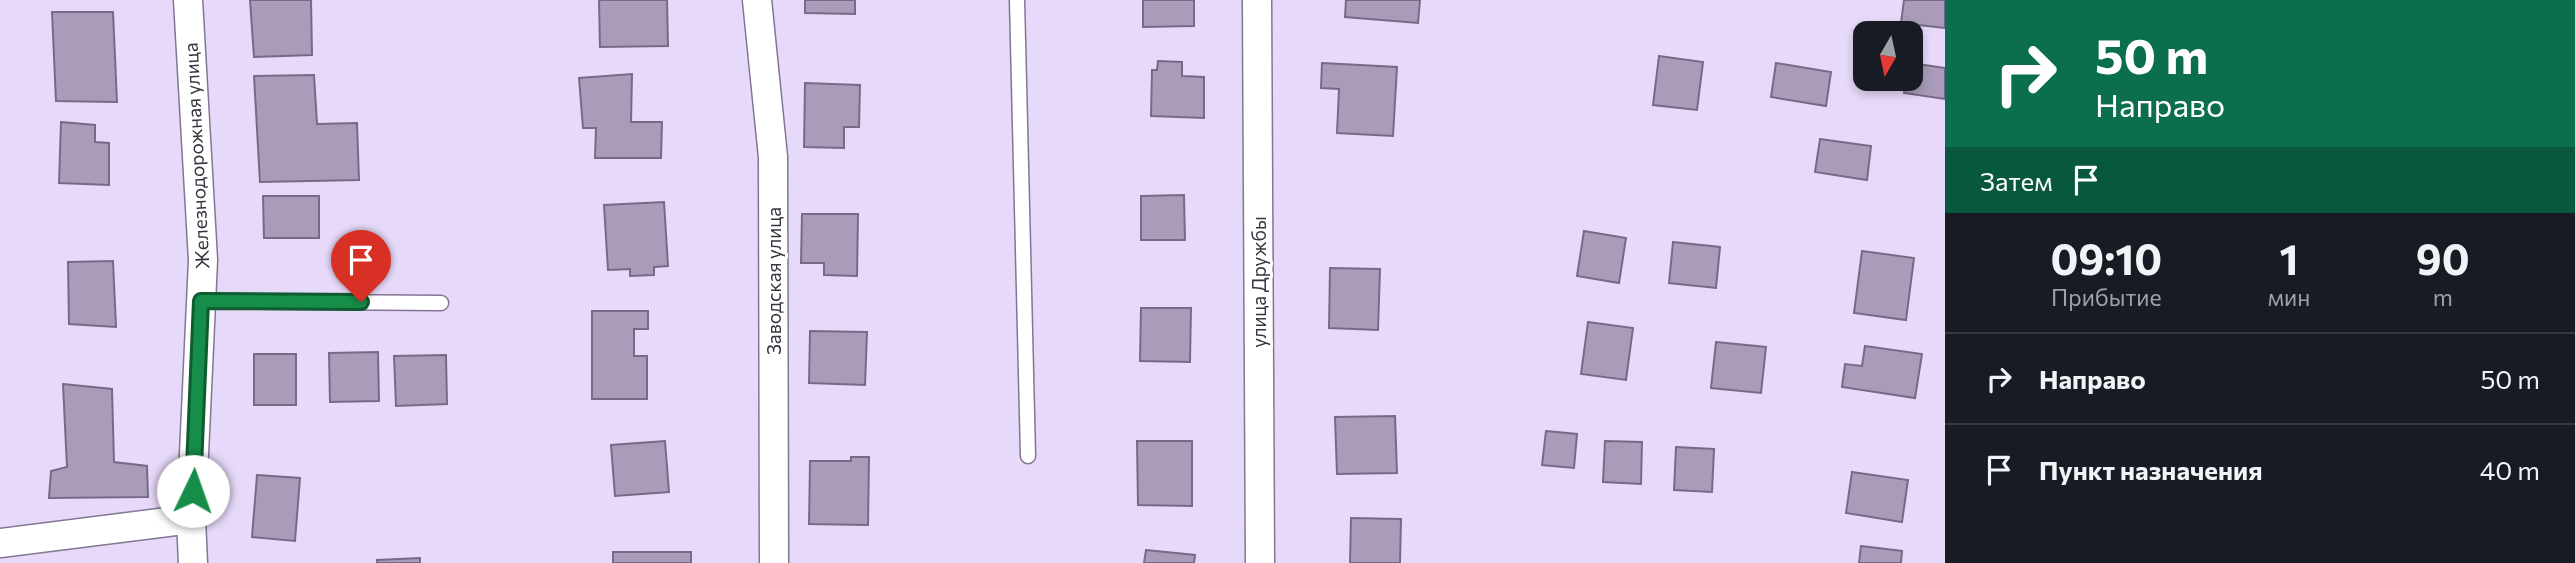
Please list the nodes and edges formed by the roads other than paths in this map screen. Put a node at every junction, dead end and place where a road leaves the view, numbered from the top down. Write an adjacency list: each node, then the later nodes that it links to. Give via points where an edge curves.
1 (188, 0): 5 (street, Железнодорожная улица, via 204,260)
2 (757, 0): 11 (street, Заводская улица, via 773,157)
3 (1017, 0): 7 (lane)
4 (1257, 0): 12 (street, улица Дружбы)
5 (201, 301): 6 (lane); 8 (street, Железнодорожная улица)
6 (441, 303)
7 (1028, 456)
8 (191, 519): 9 (street); 10 (street, Железнодорожная улица)
9 (0, 543)
10 (193, 563)
11 (774, 563)
12 (1259, 563)

